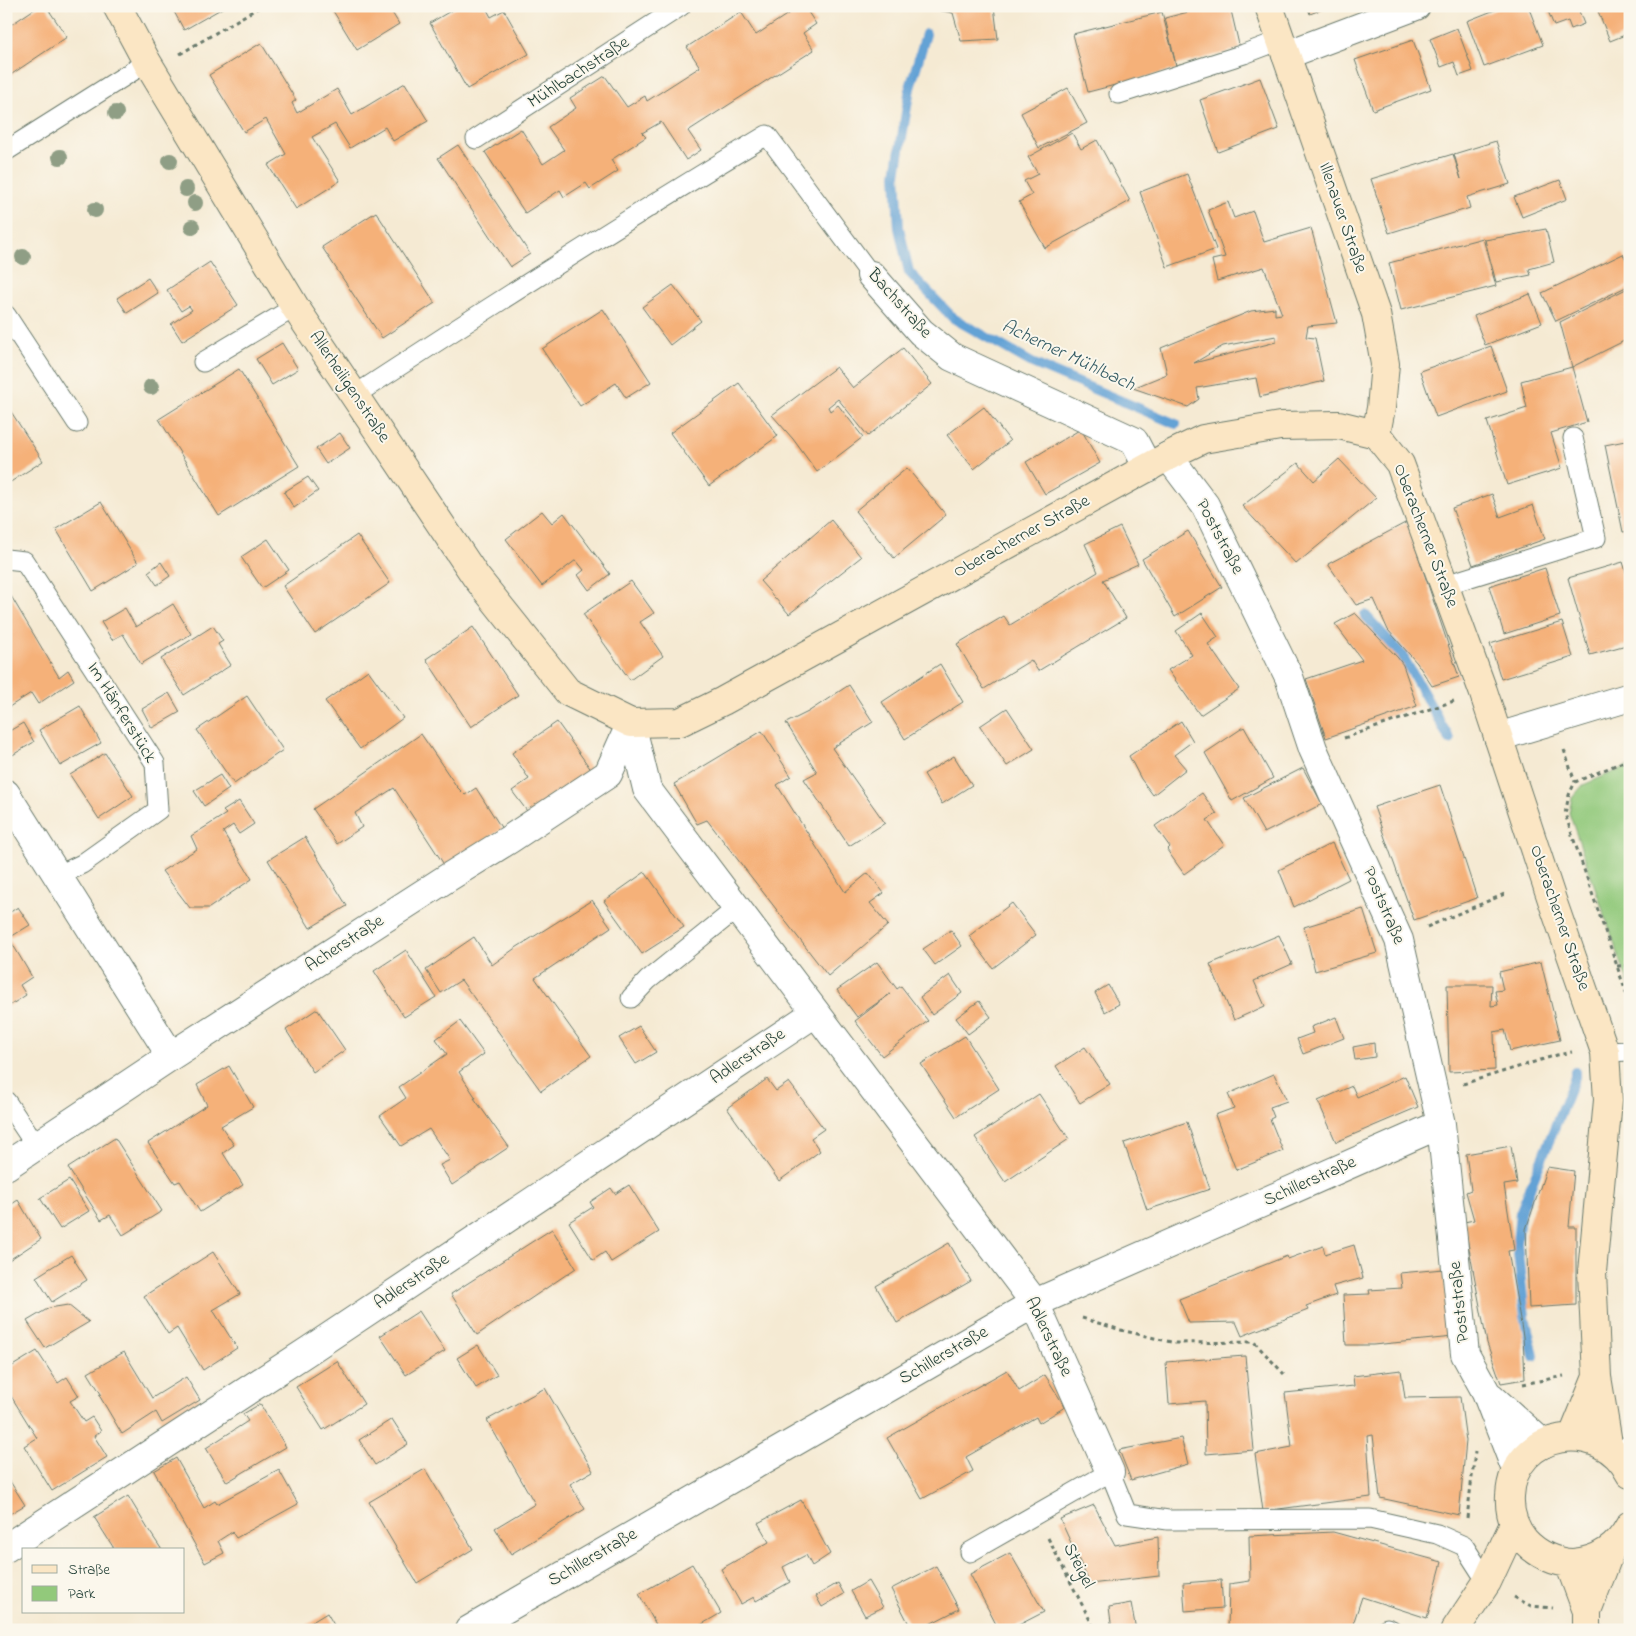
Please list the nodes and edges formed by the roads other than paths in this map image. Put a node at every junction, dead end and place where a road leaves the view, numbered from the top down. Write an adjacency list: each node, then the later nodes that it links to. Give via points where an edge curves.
1 (117, 6): 6 (main road, Allerheiligenstraße)
2 (681, 6): 8 (lane, Mühlbachstraße)
3 (1269, 6): 5 (main road, Illenauer Straße)
4 (1416, 6): 5 (street)
5 (1284, 48): 7 (lane, via 1244,54); 16 (main road, Illenauer Straße, via 1376,314 1384,364)
6 (150, 66): 9 (lane); 11 (main road, Allerheiligenstraße)
7 (1119, 94)
8 (476, 139)
9 (6, 151)
10 (871, 275): 14 (lane, Bachstraße, via 767,135 500,299); 18 (street, Bachstraße, via 921,332 952,357 1134,440)
11 (295, 307): 13 (lane); 14 (main road, Allerheiligenstraße)
12 (6, 315): 15 (lane)
13 (203, 362)
14 (354, 395): 22 (main road, Allerheiligenstraße, via 476,577 568,692)
15 (77, 423)
16 (1376, 434): 18 (main road, Oberacherner Straße, via 1339,425 1280,426 1203,439); 20 (main road, Oberacherner Straße, via 1400,464)
17 (1573, 438): 20 (lane, via 1596,538)
18 (1164, 459): 22 (main road, Oberacherner Straße, via 723,701 680,722); 32 (street, Poststraße, via 1205,505 1235,564 1289,677 1313,749 1399,940)
19 (6, 559): 25 (lane, Im Hänferstück, via 24,561 155,763 158,810 82,864)
20 (1445, 584): 23 (main road, Oberacherner Straße)
21 (1630, 697): 23 (street)
22 (631, 723): 26 (street, Adlerstraße, via 647,789); 30 (street, Acherstraße, via 608,774)
23 (1498, 738): 29 (main road, Oberacherner Straße)
24 (6, 794): 25 (street)
25 (57, 876): 30 (street)
26 (736, 908): 27 (lane, via 648,980); 28 (street, Adlerstraße)
27 (631, 998)
28 (815, 1013): 35 (street, Adlerstraße); 45 (street, Adlerstraße)
29 (1605, 1051): 36 (main road, Oberacherner Straße, via 1608,1100 1592,1272)
30 (171, 1056): 33 (street, Acherstraße)
31 (6, 1101): 33 (lane)
32 (1441, 1124): 35 (street, Schillerstraße); 37 (street, Poststraße, via 1465,1354)
33 (36, 1146): 34 (street, Acherstraße)
34 (6, 1166)
35 (1035, 1303): 42 (street, Adlerstraße); 51 (street, Schillerstraße)
36 (1597, 1376): 38 (main road, Oberacherner Straße); 40 (main road, Oberacherner Straße)
37 (1486, 1392): 39 (street, Poststraße); 41 (street, Poststraße)
38 (1573, 1436): 39 (main road); 40 (main road, via 1592,1440)
39 (1543, 1444): 41 (main road)
40 (1622, 1456)
41 (1516, 1470): 44 (main road, via 1510,1488 1510,1506)
42 (1110, 1472): 47 (lane); 49 (lane, via 1127,1514 1168,1520 1370,1519 1437,1534 1464,1546)
43 (1630, 1525): 46 (main road, via 1624,1537)
44 (1521, 1534): 48 (main road, via 1539,1553); 49 (main road)
45 (6, 1548)
46 (1610, 1551): 48 (main road, via 1596,1558); 50 (main road)
47 (970, 1552)
48 (1569, 1563): 50 (main road)
49 (1487, 1582): 54 (main road)
50 (1587, 1621)
51 (469, 1630)
52 (1384, 1630): 53 (lane)
53 (1392, 1630)
54 (1455, 1630)

